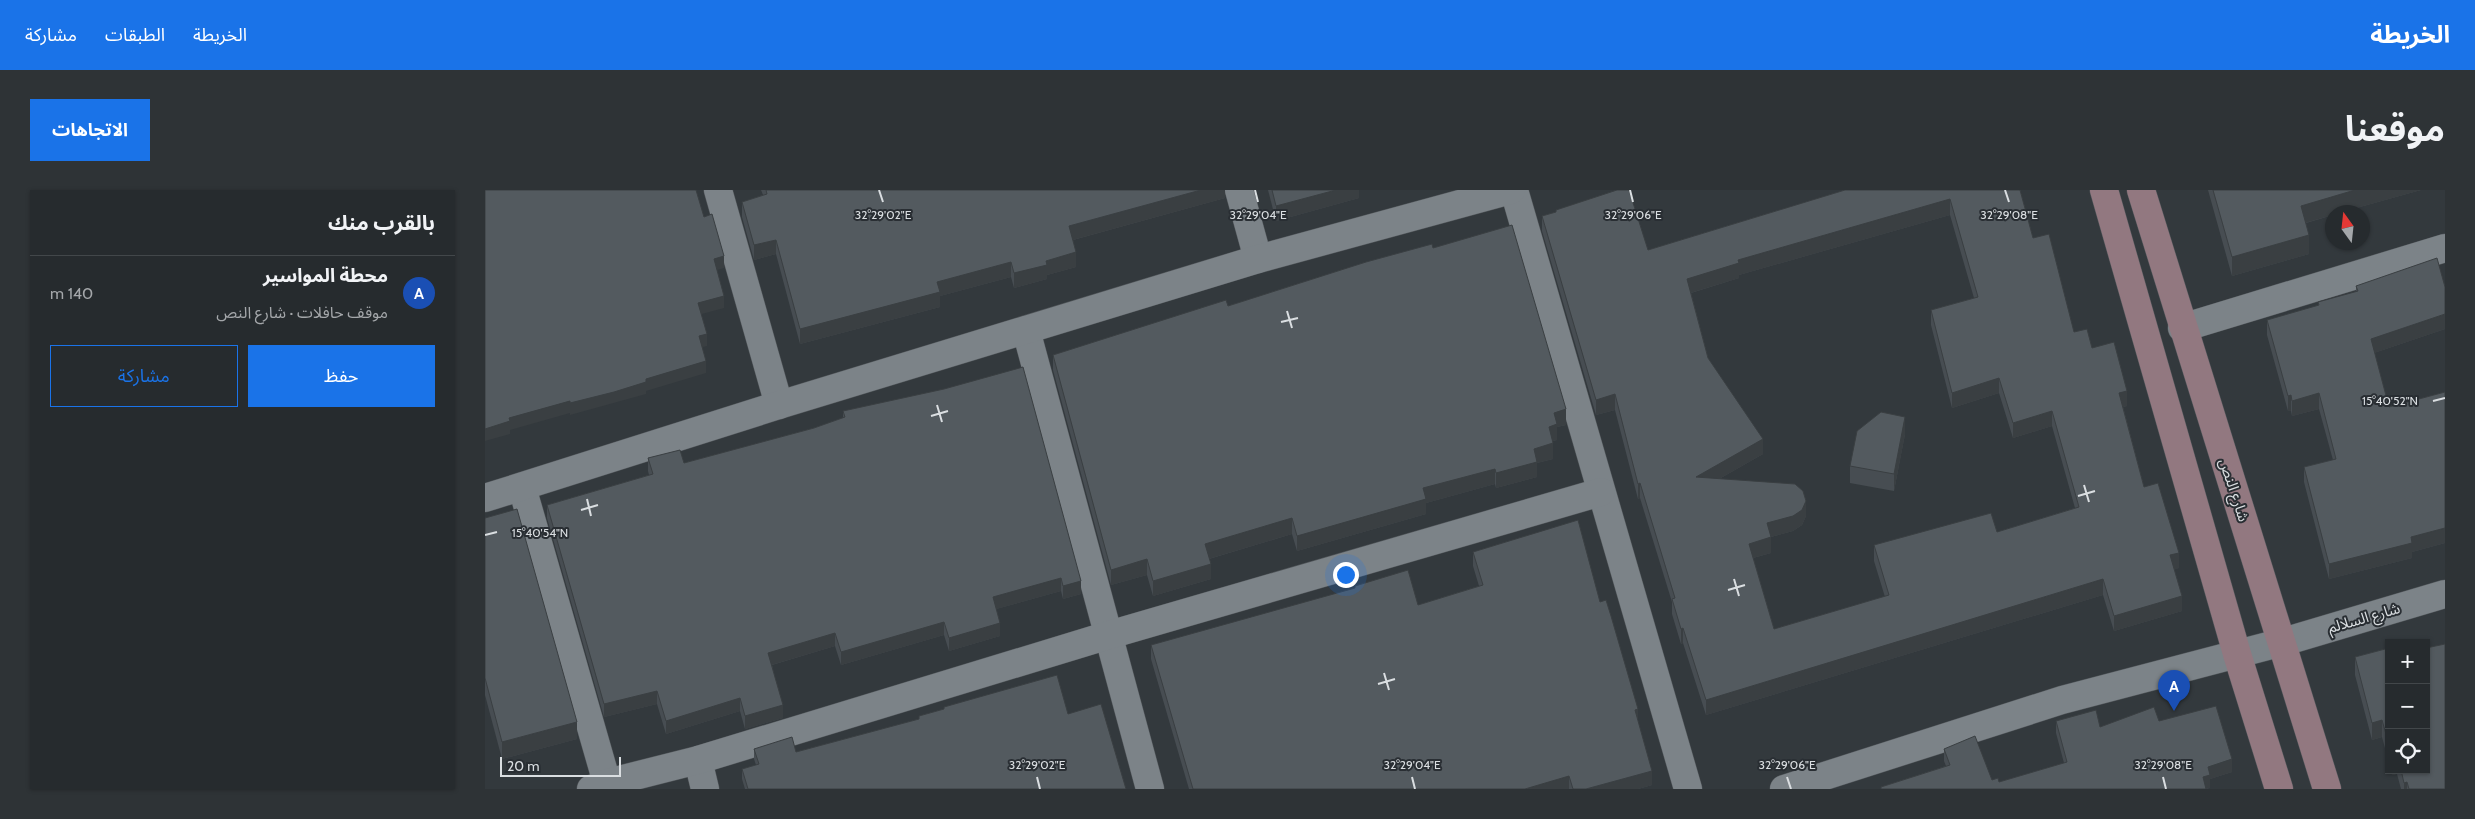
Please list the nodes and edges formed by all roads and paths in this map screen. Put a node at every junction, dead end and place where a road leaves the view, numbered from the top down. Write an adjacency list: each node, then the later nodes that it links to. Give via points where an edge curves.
1 (718, 190): 11 (street)
2 (1239, 190): 8 (street)
3 (1511, 190): 8 (street)
4 (1515, 190): 13 (street)
5 (2104, 190): 18 (main road)
6 (2141, 190): 9 (main road, شارع النص)
7 (2445, 248): 9 (street)
8 (1258, 259): 10 (street)
9 (2182, 328): 17 (main road, شارع النص)
10 (1027, 330): 11 (street); 16 (street)
11 (779, 405): 12 (street)
12 (522, 487): 14 (street); 20 (street)
13 (1601, 492): 16 (street); 23 (street)
14 (485, 498)
15 (2445, 594): 17 (street, شارع السلالم)
16 (1109, 635): 19 (street); 22 (street)
17 (2283, 642): 18 (street, شارع السلالم); 26 (main road, شارع النص)
18 (2237, 654): 24 (street, شارع السلالم, via 2062,700); 25 (main road)
19 (698, 760): 20 (street); 21 (street)
20 (599, 786)
21 (705, 789)
22 (1150, 789)
23 (1688, 789)
24 (1785, 789)
25 (2279, 789)
26 (2327, 789)

